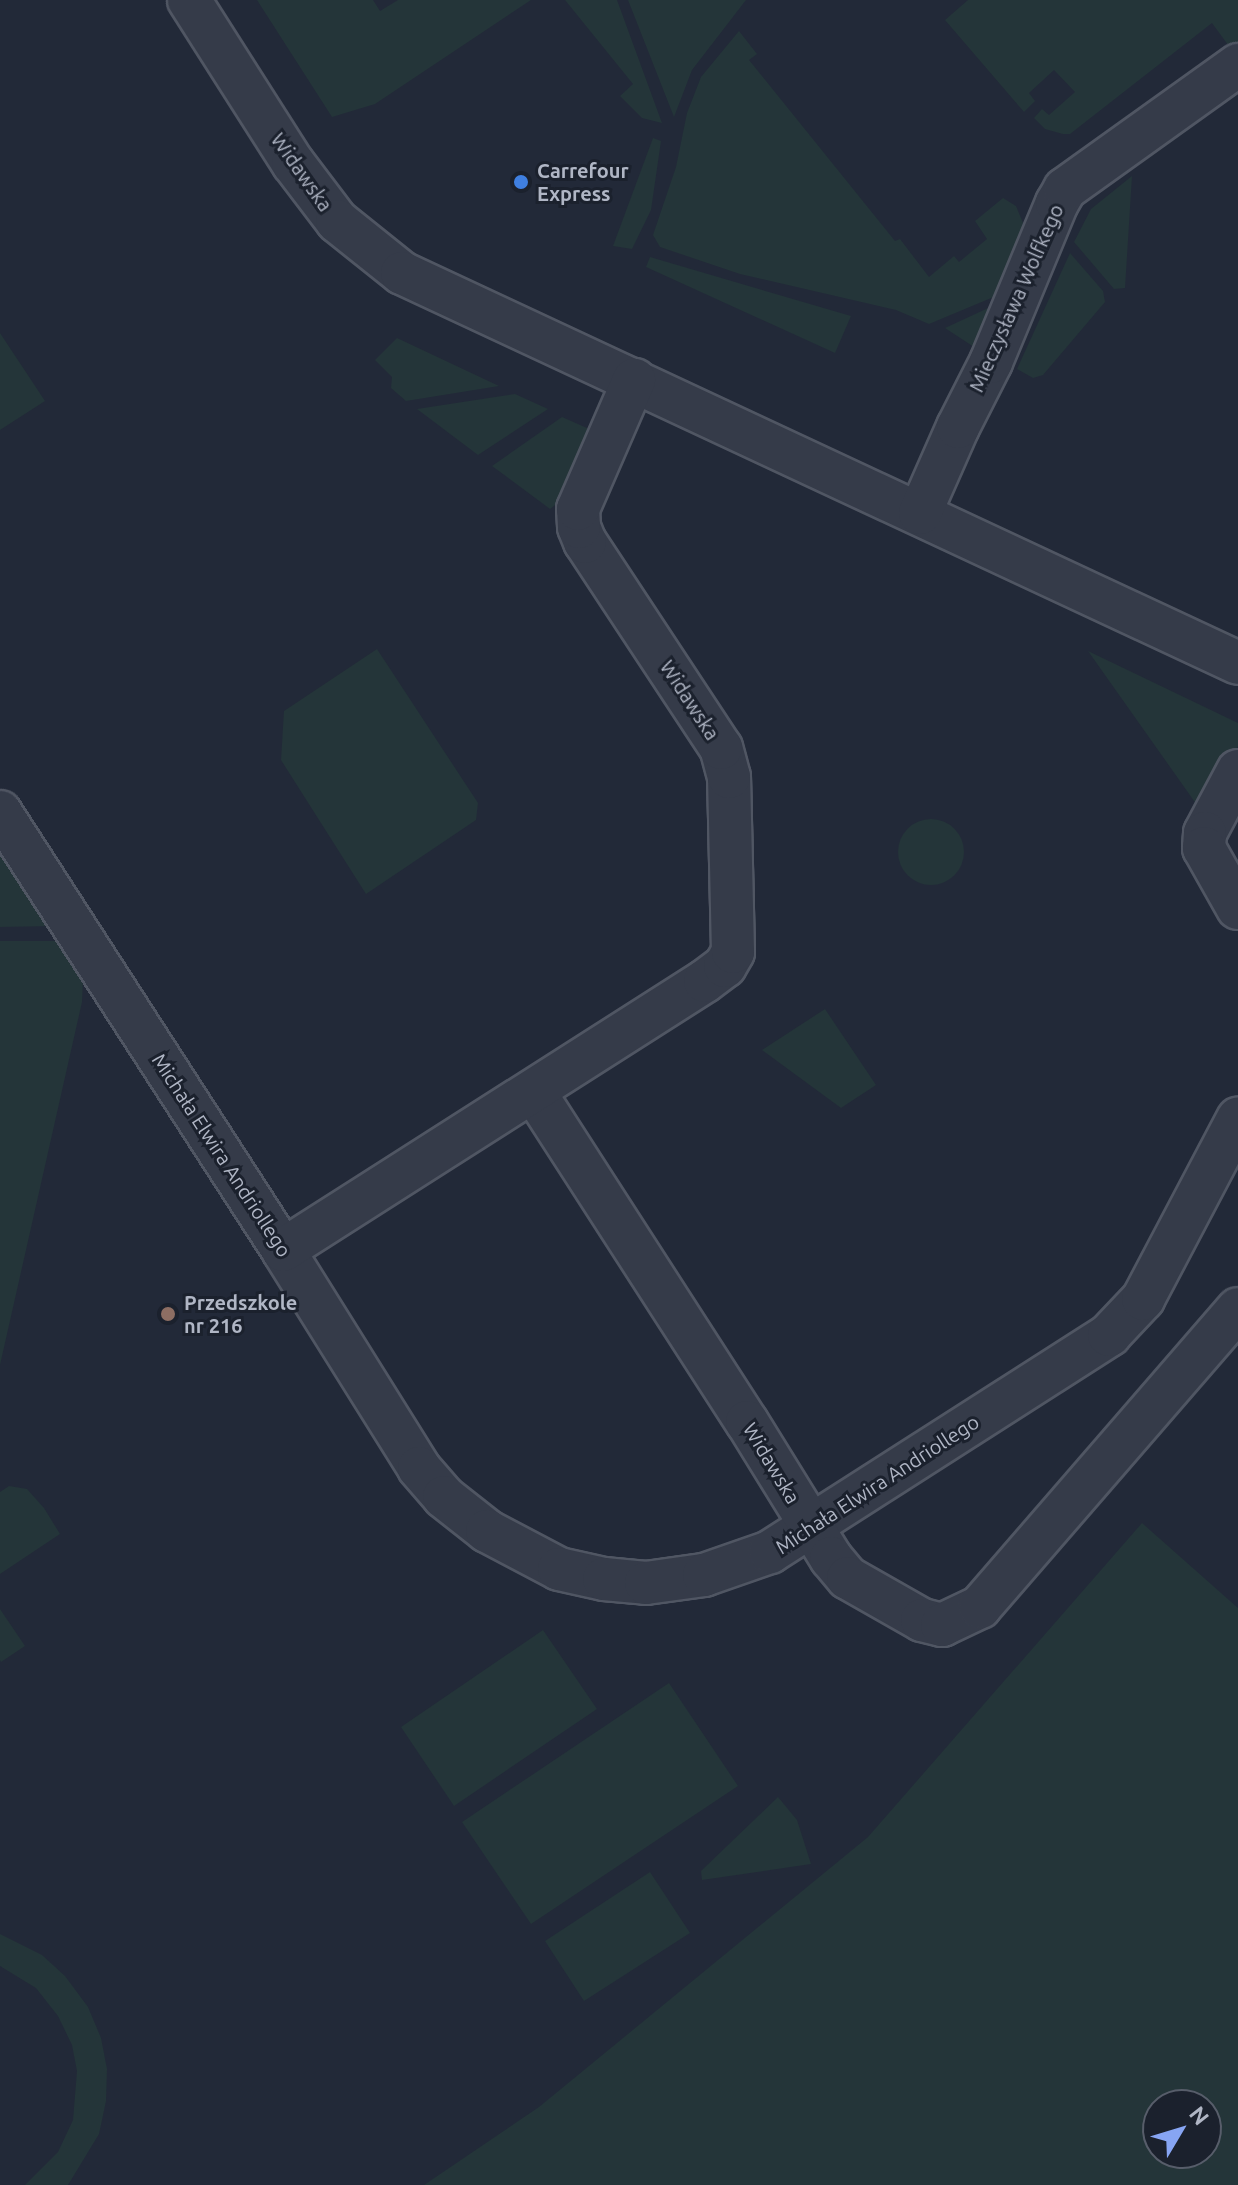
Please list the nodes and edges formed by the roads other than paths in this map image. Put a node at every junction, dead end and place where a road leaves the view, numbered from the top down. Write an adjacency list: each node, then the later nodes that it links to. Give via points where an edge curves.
1 (189, 0): 3 (street, Widawska, via 293,163 337,221 402,273)
2 (1238, 65): 4 (street, Mieczysława Wolfkego, via 1065,189)
3 (634, 380): 4 (street, Widawska); 9 (street, Widawska, via 578,509 579,527 721,748 729,777 733,952 705,981)
4 (920, 513): 5 (street, Widawska)
5 (1238, 663)
6 (1238, 771): 8 (street, via 1205,833 1204,848)
7 (0, 812): 11 (street, Michała Elwira Andriollego)
8 (1238, 908)
9 (534, 1092): 11 (street, Widawska); 13 (street, Widawska)
10 (1238, 1119): 13 (street, Michała Elwira Andriollego, via 1129,1318)
11 (283, 1250): 13 (street, Michała Elwira Andriollego, via 419,1468 444,1497 487,1531 526,1552 559,1569 604,1579 673,1581 770,1552)
12 (1238, 1309): 13 (street, Widawska, via 1012,1573 980,1607 959,1619 942,1625 922,1620 848,1578)
13 (811, 1527)

